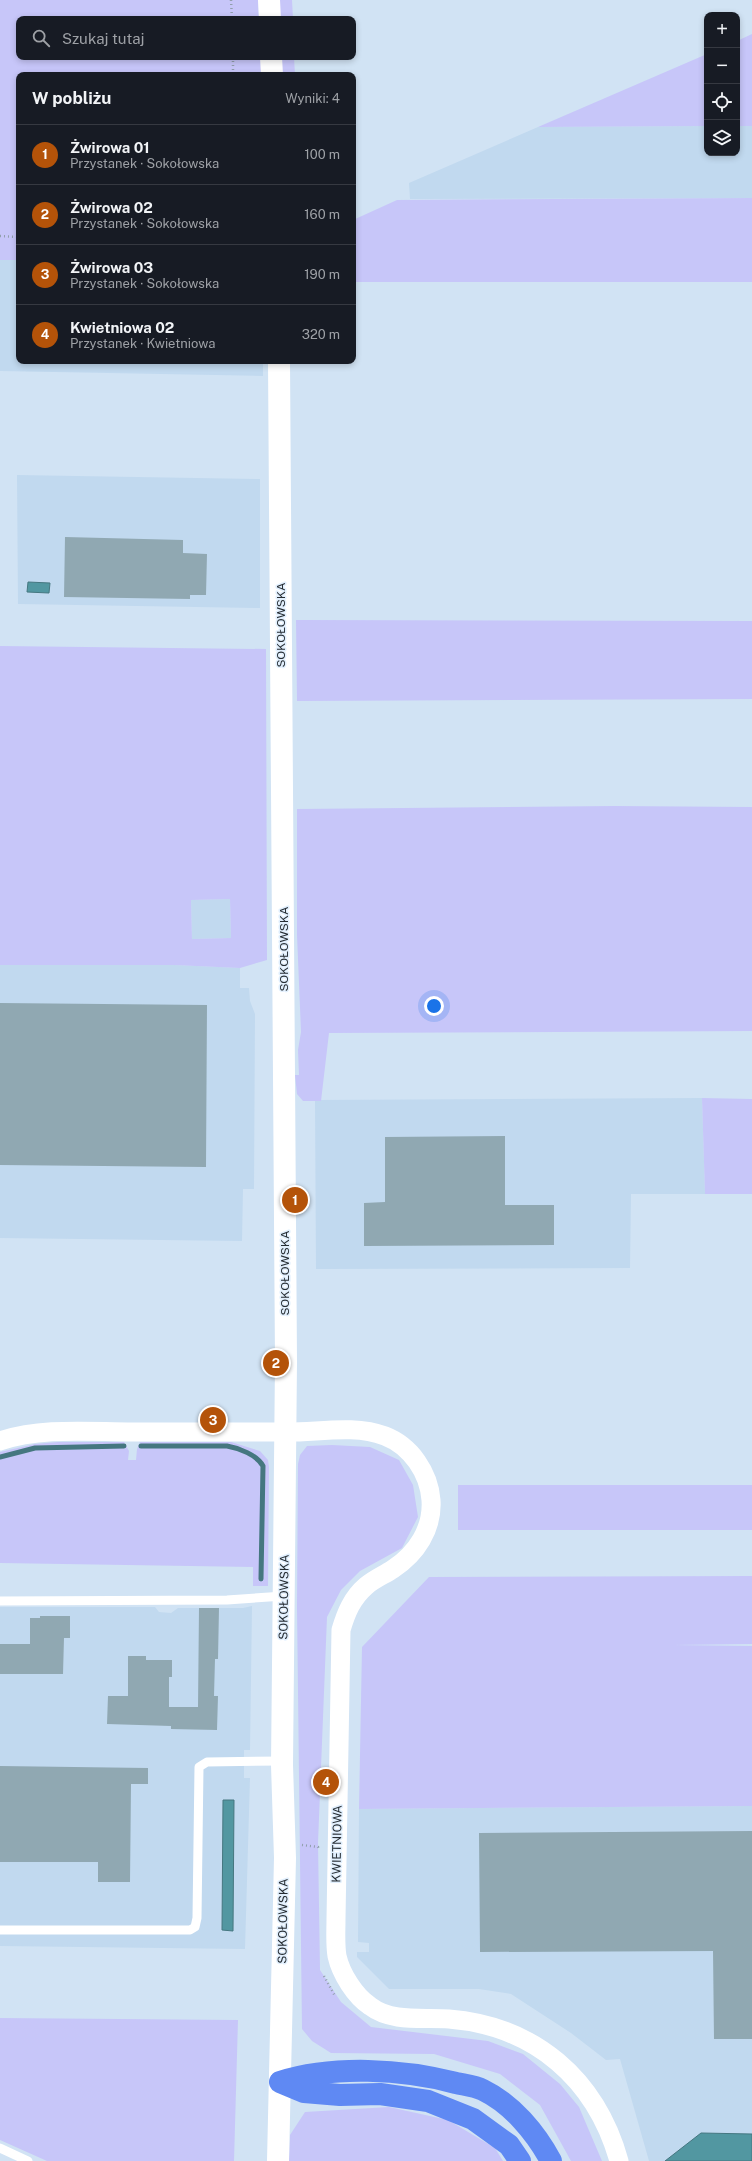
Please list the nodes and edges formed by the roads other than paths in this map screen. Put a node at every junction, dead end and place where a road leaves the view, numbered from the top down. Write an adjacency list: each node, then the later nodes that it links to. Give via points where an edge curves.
1 (269, 0): 2 (street)
2 (270, 16)
3 (271, 60): 4 (street)
4 (272, 72)
5 (279, 364): 6 (street, SOKOŁOWSKA)
6 (285, 1432): 7 (street, KWIETNIOWA, via 74,1432 27,1434); 8 (street, SOKOŁOWSKA); 18 (street, KWIETNIOWA, via 354,1431 386,1436 409,1453 425,1473 431,1501 429,1526 419,1545 405,1560 365,1586 346,1612 341,1630 336,1920 338,1956 344,1974 356,1992 370,2006 384,2013 406,2018 474,2022 525,2040 549,2053 594,2104 607,2128)
7 (0, 1441)
8 (284, 1596): 9 (lane, via 226,1600); 10 (street, SOKOŁOWSKA)
9 (0, 1601)
10 (282, 1761): 11 (lane, via 207,1762 199,1767 197,1918 195,1927 190,1930); 12 (street, SOKOŁOWSKA, via 285,1858)
11 (0, 1930)
12 (280, 2082): 15 (street, SOKOŁOWSKA); 16 (highway, via 304,2092 340,2095 380,2094 428,2101 473,2119 509,2145); 17 (highway, via 303,2075 377,2071 430,2076 482,2090 516,2113)
13 (0, 2148): 14 (lane)
14 (28, 2161)
15 (278, 2161)
16 (520, 2161)
17 (551, 2161)
18 (619, 2161)

